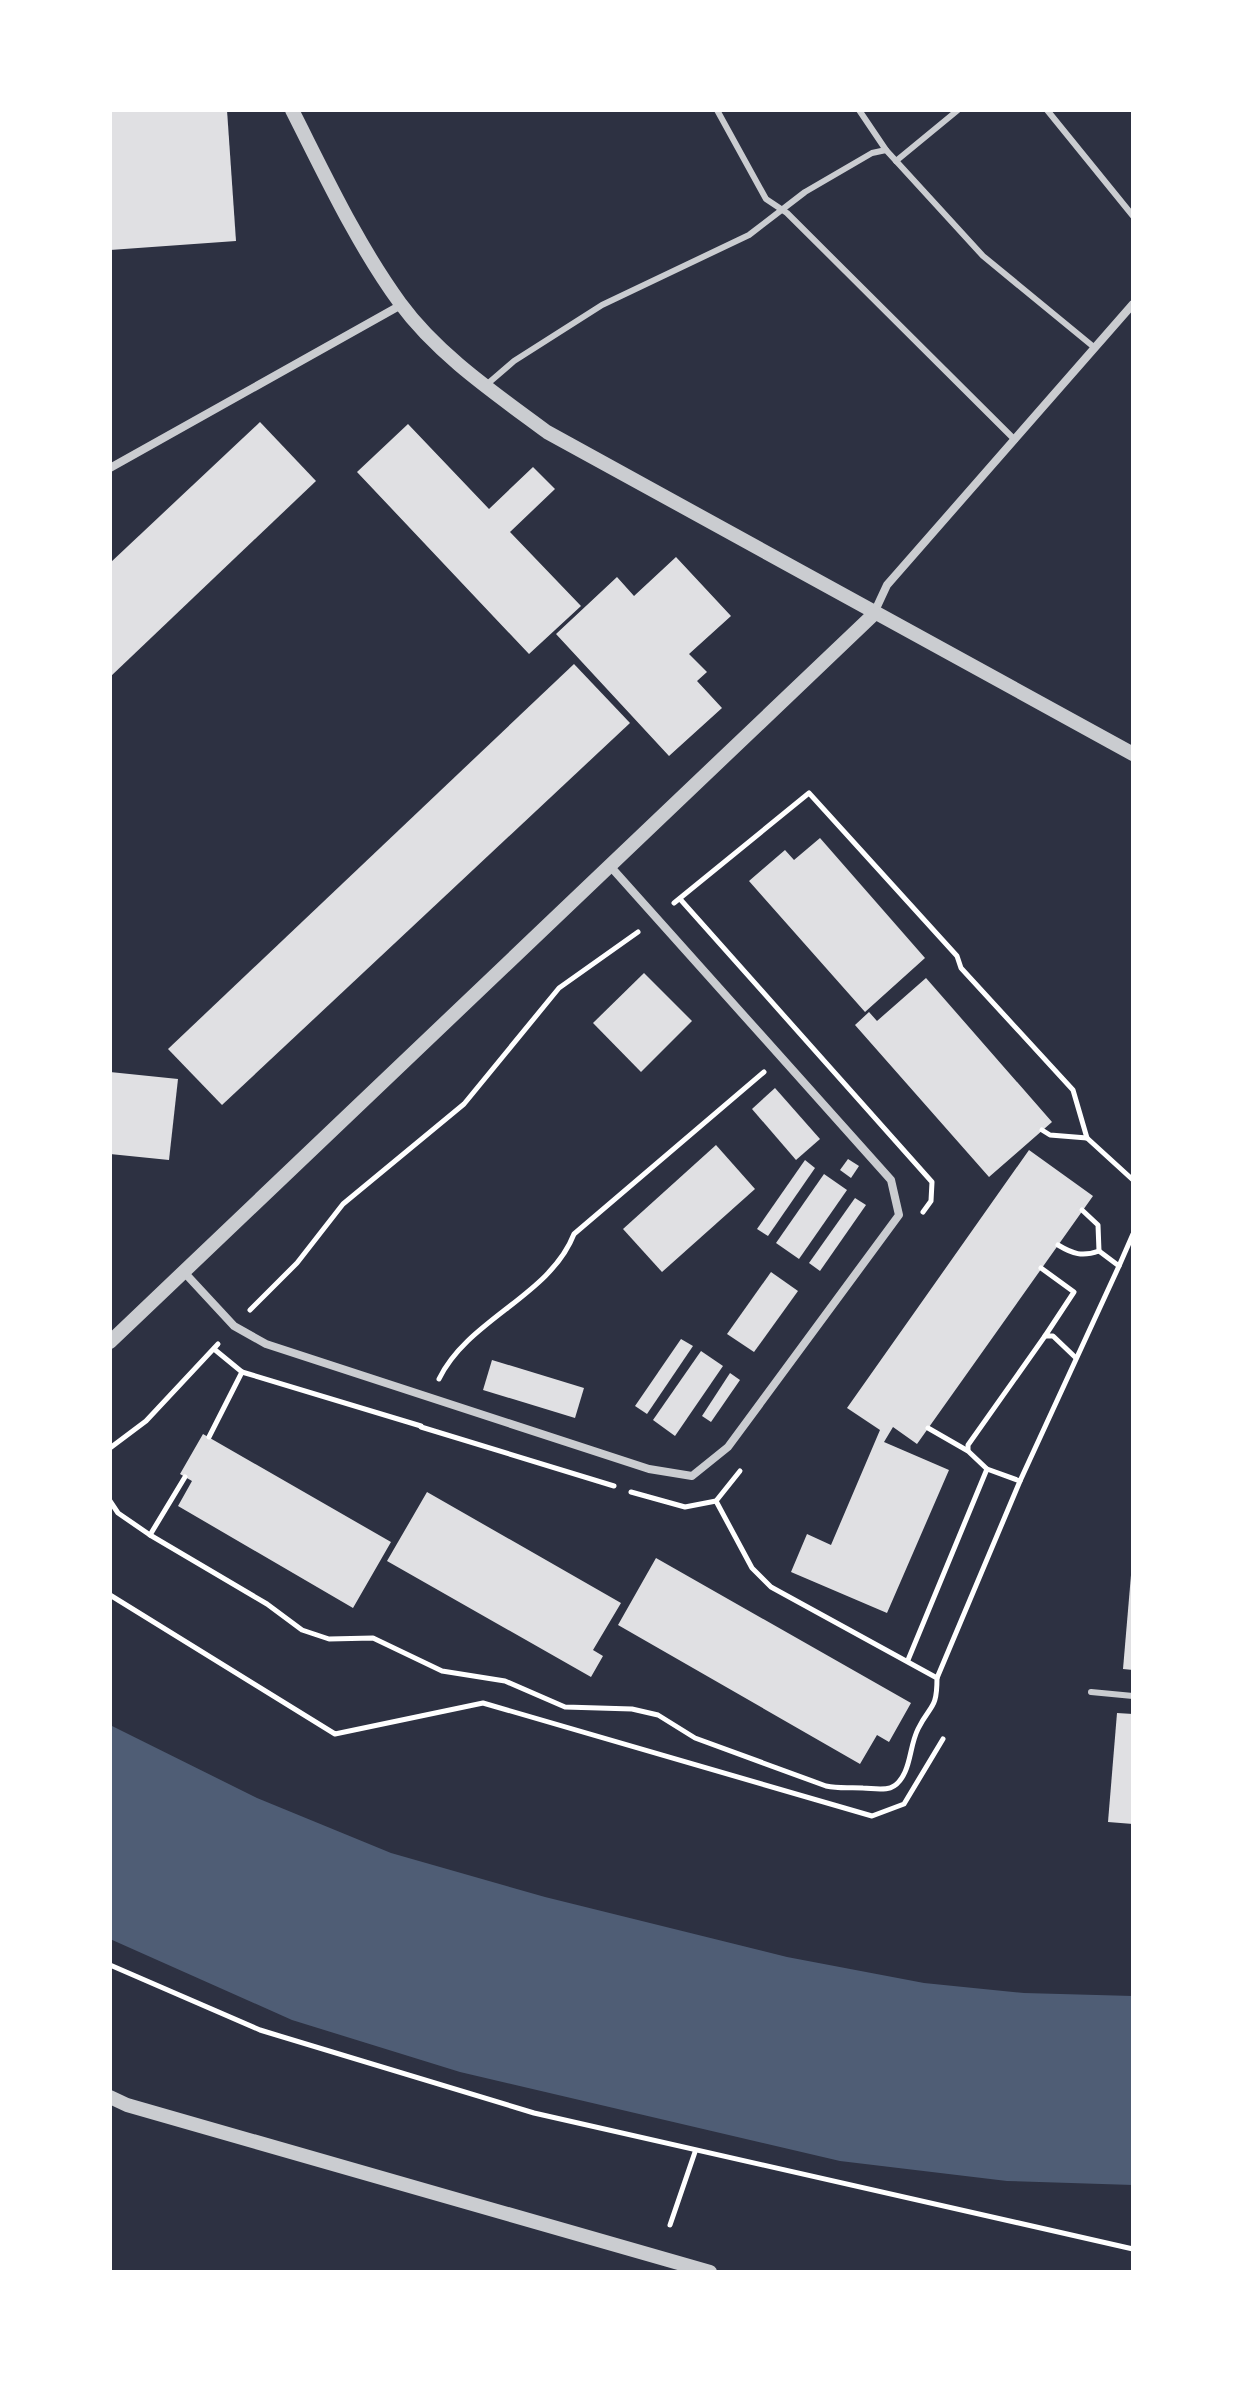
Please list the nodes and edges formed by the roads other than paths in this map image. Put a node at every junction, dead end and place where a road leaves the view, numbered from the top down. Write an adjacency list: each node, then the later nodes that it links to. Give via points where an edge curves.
1 (292, 110): 11 (street)
2 (717, 110): 8 (lane, via 766,199)
3 (859, 110): 6 (lane)
4 (958, 110): 7 (lane)
5 (1047, 110): 9 (lane)
6 (886, 150): 7 (lane); 8 (lane, via 872,153)
7 (896, 161): 12 (lane, via 983,256)
8 (781, 209): 13 (lane, via 749,235 602,305 514,361); 14 (lane)
9 (1133, 216)
10 (1133, 304): 12 (street)
11 (401, 305): 13 (street); 15 (street)
12 (1095, 348): 14 (street)
13 (485, 386): 16 (street, via 547,432)
14 (1015, 440): 16 (street, via 887,585)
15 (110, 468)
16 (874, 614): 17 (street); 18 (street)
17 (1133, 754)
18 (610, 866): 19 (street); 19 (street, via 891,1180 899,1215 728,1447 692,1476 649,1469 266,1344 234,1326)
19 (183, 1271): 20 (street)
20 (110, 1342)
21 (1091, 1692): 22 (lane)
22 (1133, 1696)
23 (110, 2097): 24 (street)
24 (683, 2269): 25 (street)
25 (710, 2272)

